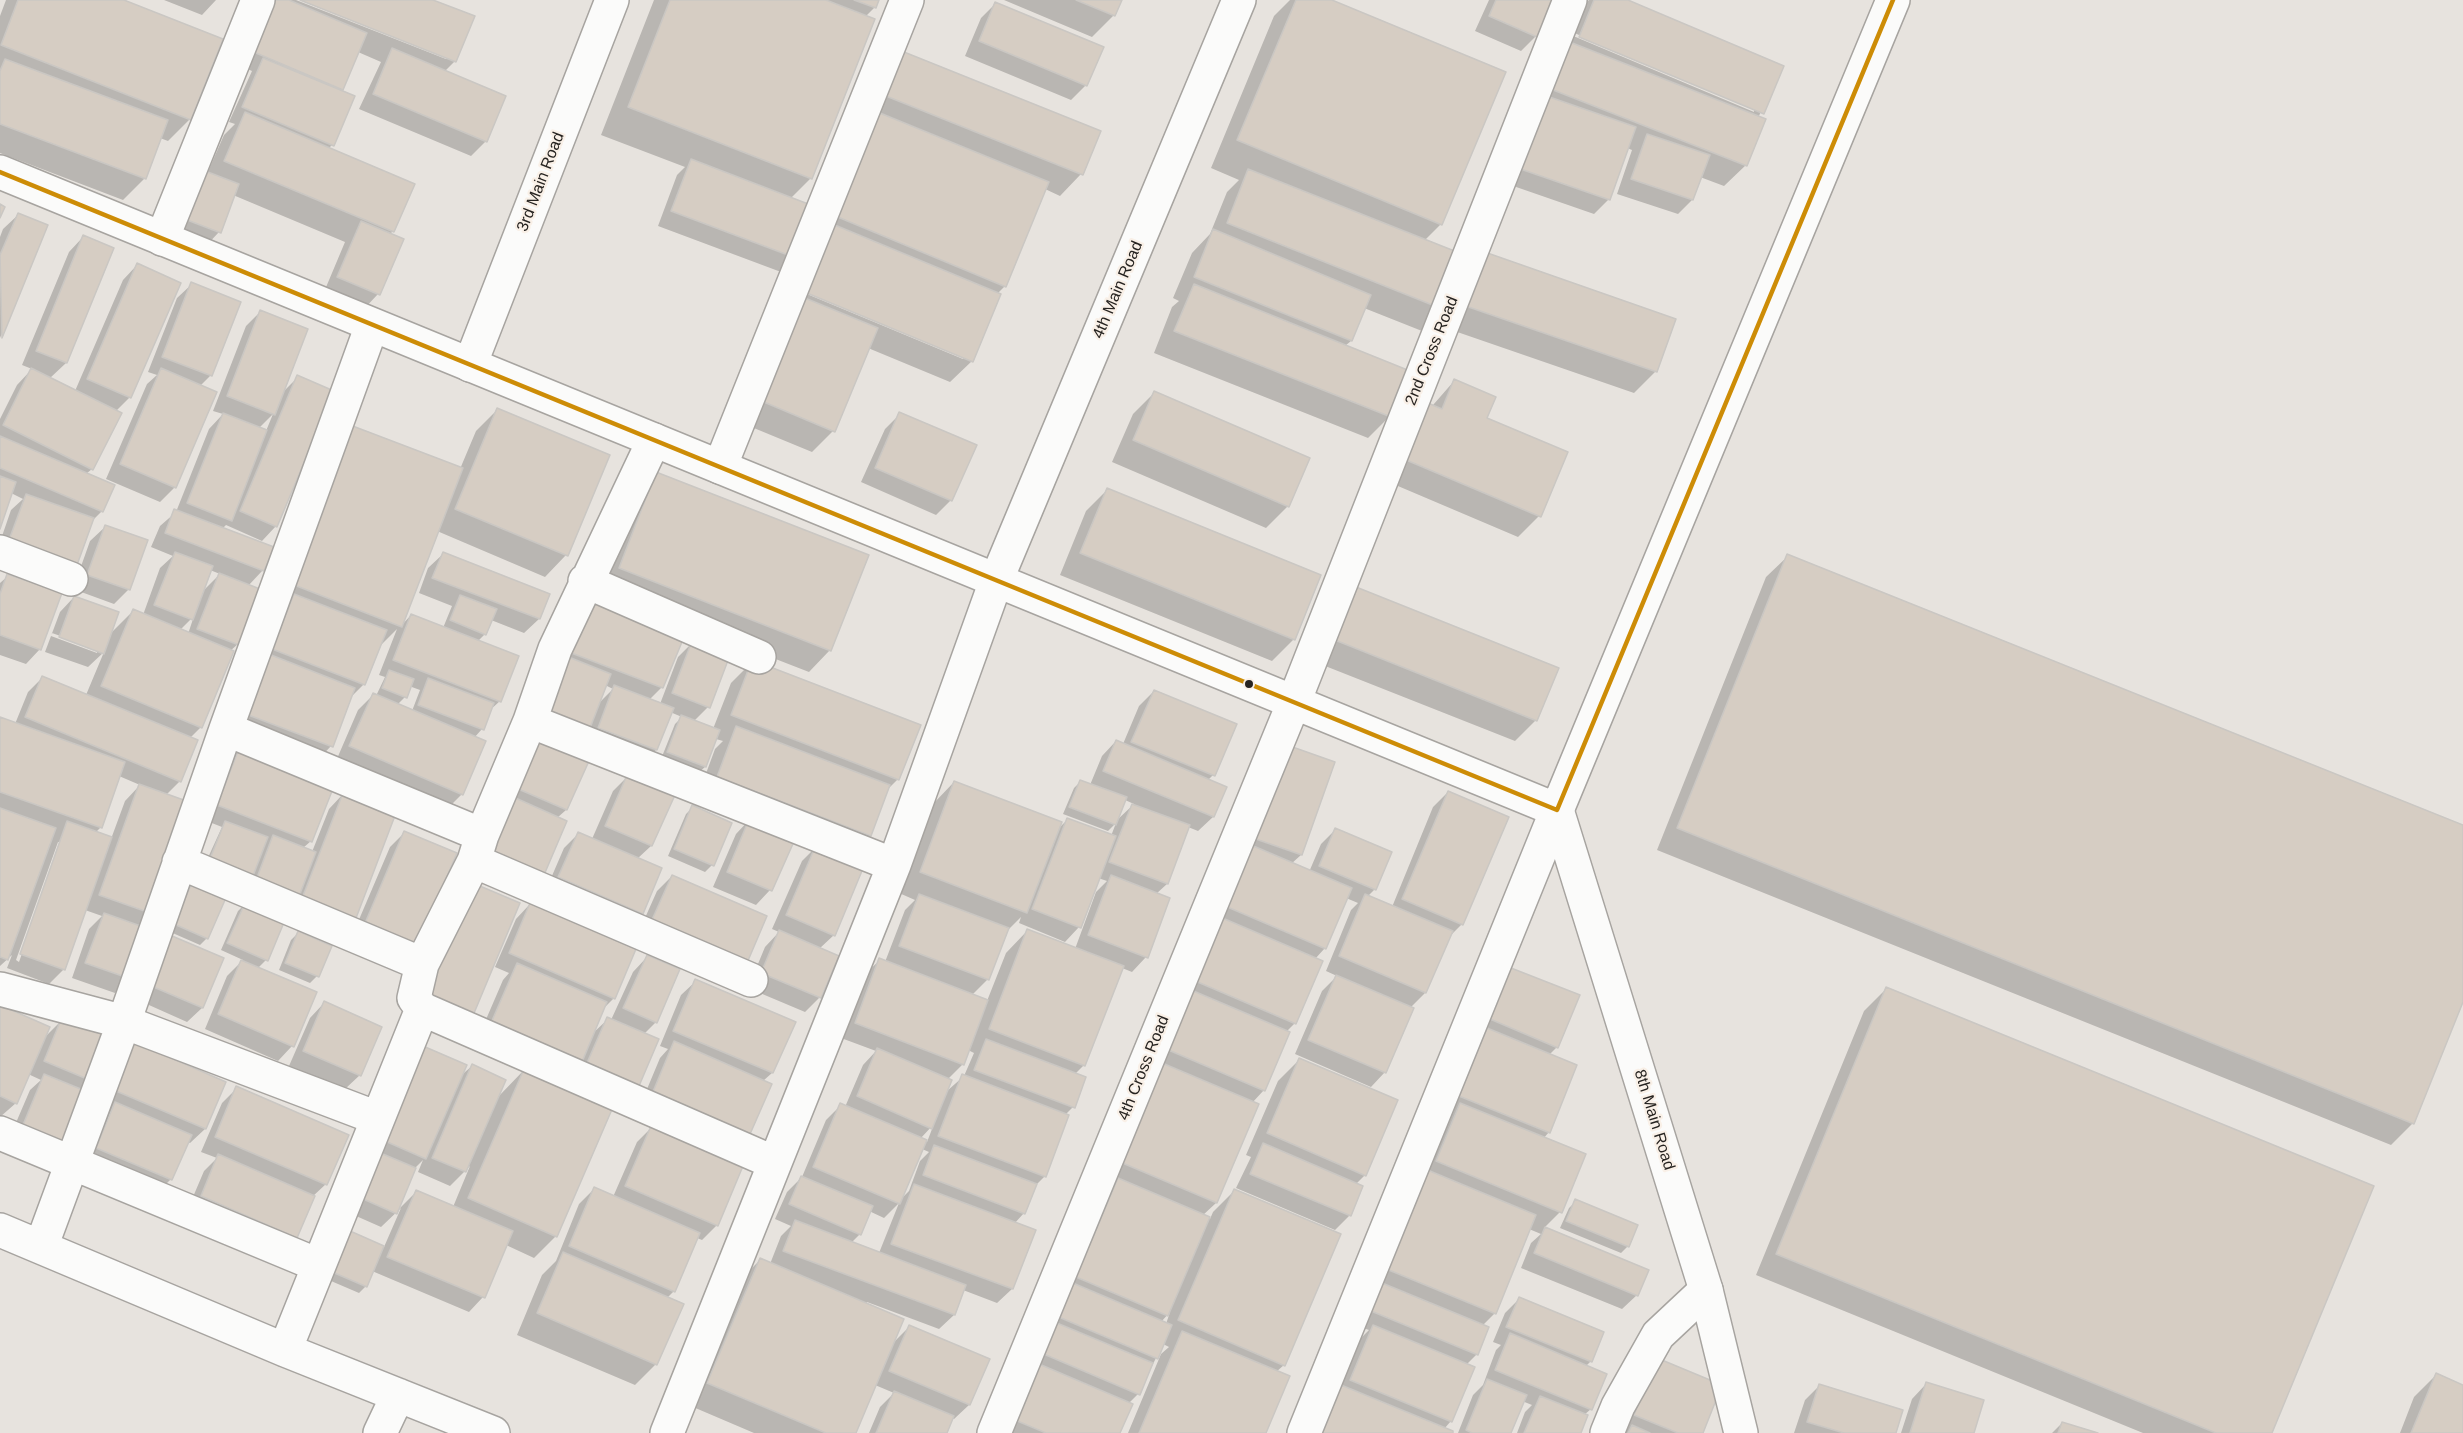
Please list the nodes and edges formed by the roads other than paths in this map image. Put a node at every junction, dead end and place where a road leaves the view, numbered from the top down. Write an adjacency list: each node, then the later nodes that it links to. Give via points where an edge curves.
1 (258, 0): 8 (street)
2 (612, 0): 10 (street, 3rd Main Road)
3 (907, 0): 12 (street)
4 (1239, 0): 16 (street, 4th Main Road)
5 (1570, 0): 18 (street, 2nd Cross Road)
6 (1893, 0): 21 (street)
7 (0, 172): 8 (street)
8 (162, 239): 9 (street)
9 (372, 325): 10 (street); 20 (street)
10 (470, 365): 11 (street)
11 (654, 440): 12 (street); 15 (street)
12 (720, 467): 16 (street)
13 (0, 552): 14 (street)
14 (72, 579)
15 (585, 581): 17 (street); 19 (street, via 555,649)
16 (996, 581): 18 (street); 24 (street, 4th Main Road)
17 (759, 657)
18 (1294, 702): 21 (street); 43 (street, 4th Cross Road)
19 (530, 721): 22 (street); 24 (street)
20 (226, 729): 22 (street); 23 (street)
21 (1557, 810): 37 (street, 8th Main Road); 44 (street)
22 (478, 848): 25 (street); 26 (street)
23 (179, 862): 25 (street); 29 (street)
24 (894, 865): 33 (street, 4th Main Road)
25 (422, 964): 28 (street, via 414,998)
26 (751, 980)
27 (0, 989): 29 (street)
28 (422, 1008): 30 (street); 33 (street)
29 (124, 1022): 30 (street); 32 (street)
30 (377, 1119): 36 (street)
31 (0, 1133): 32 (street)
32 (72, 1162): 35 (street); 36 (street)
33 (775, 1163): 42 (street, 4th Main Road)
34 (0, 1230): 35 (street)
35 (41, 1247): 38 (street)
36 (318, 1264): 38 (street)
37 (1706, 1290): 45 (street, via 1658,1335); 46 (street, 8th Main Road)
38 (285, 1350): 39 (street)
39 (398, 1395): 40 (street); 41 (street)
40 (380, 1433)
41 (493, 1433)
42 (667, 1433)
43 (994, 1433)
44 (1304, 1433)
45 (1607, 1433)
46 (1741, 1433)

